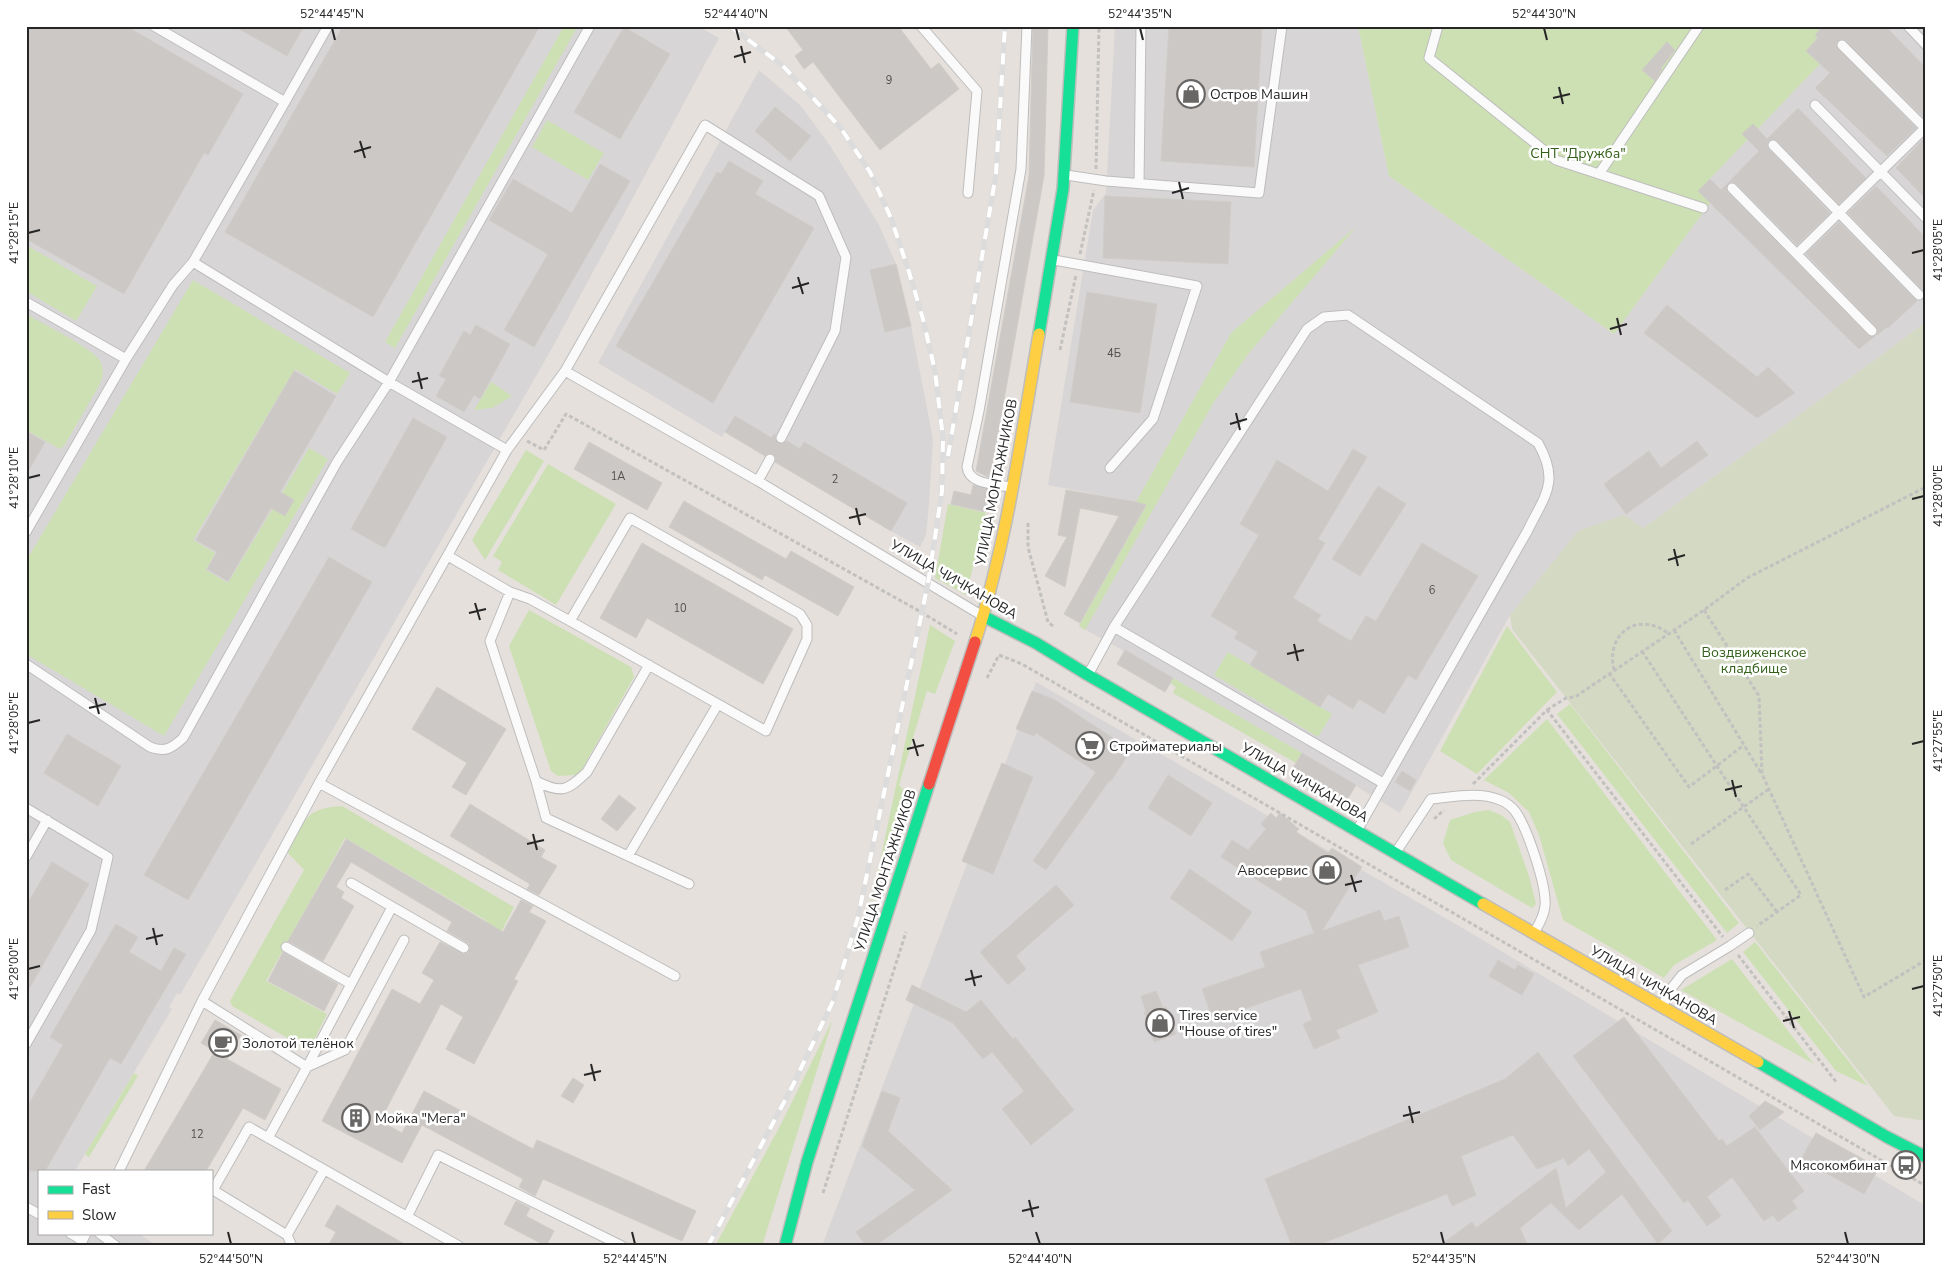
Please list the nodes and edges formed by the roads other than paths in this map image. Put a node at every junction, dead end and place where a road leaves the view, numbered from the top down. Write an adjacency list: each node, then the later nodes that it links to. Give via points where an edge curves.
1 (154, 26): 14 (lane)
2 (328, 26): 14 (lane)
3 (590, 26): 35 (lane)
4 (921, 26): 23 (lane, via 977,91)
5 (1027, 26): 41 (lane, via 1021,169 967,467 968,474 977,480)
6 (1074, 26): 20 (main road, УЛИЦА МОНТАЖНИКОВ)
7 (1141, 26): 21 (lane)
8 (1282, 26): 21 (lane, via 1259,193)
9 (1438, 26): 19 (lane, via 1429,58 1556,160)
10 (1699, 26): 19 (lane)
11 (1908, 26): 13 (lane)
12 (1842, 45): 16 (lane)
13 (1926, 45)
14 (285, 102): 29 (lane)
15 (1815, 105): 18 (lane)
16 (1925, 128): 18 (lane)
17 (1773, 145): 25 (lane)
18 (1880, 172): 25 (lane); 26 (lane)
19 (1599, 174): 24 (lane)
20 (1064, 175): 21 (lane); 28 (main road, УЛИЦА МОНТАЖНИКОВ)
21 (1139, 183)
22 (1732, 188): 27 (lane)
23 (968, 193)
24 (1702, 208)
25 (1839, 212): 27 (lane); 30 (lane)
26 (1926, 218)
27 (1797, 254): 32 (lane)
28 (1051, 260): 39 (lane, via 1197,286 1153,419); 41 (main road, УЛИЦА МОНТАЖНИКОВ)
29 (193, 262): 33 (lane, via 173,284); 35 (lane)
30 (1919, 295)
31 (26, 302): 33 (lane)
32 (1872, 331)
33 (126, 359): 42 (lane)
34 (565, 372): 36 (lane, via 705,125 819,196 846,257 835,331); 37 (lane); 40 (lane, УЛИЦА ЧИЧКАНОВА)
35 (389, 382): 37 (lane); 48 (lane, via 337,462 183,738 173,747 166,750 150,747)
36 (781, 438)
37 (508, 450): 43 (lane)
38 (770, 459): 40 (lane)
39 (1110, 468)
40 (758, 481): 45 (lane, УЛИЦА ЧИЧКАНОВА)
41 (1013, 488): 45 (main road, УЛИЦА МОНТАЖНИКОВ)
42 (26, 532)
43 (448, 556): 44 (lane); 53 (lane)
44 (510, 592): 46 (lane); 52 (lane, via 490,641)
45 (983, 616): 50 (main road, УЛИЦА ЧИЧКАНОВА); 90 (main road, УЛИЦА МОНТАЖНИКОВ, via 807,1162)
46 (570, 621): 49 (lane); 51 (lane, via 630,518 800,614 807,625 807,639 766,731)
47 (1114, 627): 50 (lane); 54 (lane); 54 (lane, via 1307,329 1324,317 1348,315 1538,443 1545,455 1550,485 1528,530)
48 (26, 664)
49 (649, 665): 51 (lane); 52 (lane, via 587,772 574,784 554,790)
50 (1088, 675): 57 (main road, УЛИЦА ЧИЧКАНОВА)
51 (718, 704): 59 (lane)
52 (536, 781): 59 (lane, via 546,818)
53 (319, 783): 69 (lane); 71 (lane)
54 (1383, 783): 57 (lane)
55 (26, 808): 56 (lane)
56 (47, 820): 60 (lane); 73 (lane, via 108,857 91,930)
57 (1358, 829): 58 (main road, УЛИЦА ЧИЧКАНОВА)
58 (1396, 853): 65 (main road, УЛИЦА ЧИЧКАНОВА); 65 (lane, via 1431,799 1474,795 1500,800 1514,810 1523,826 1540,874 1545,904 1543,918)
59 (628, 856): 62 (lane)
60 (26, 857)
61 (351, 883): 63 (lane)
62 (689, 884)
63 (392, 907): 68 (lane); 70 (lane)
64 (1749, 932): 72 (lane, via 1682,975)
65 (1534, 933): 72 (main road, УЛИЦА ЧИЧКАНОВА)
66 (404, 940): 74 (lane, via 345,1050)
67 (286, 947): 70 (lane)
68 (464, 948)
69 (675, 976)
70 (351, 984): 74 (lane)
71 (202, 1001): 74 (lane); 77 (lane)
72 (1662, 1007): 76 (main road, УЛИЦА ЧИЧКАНОВА)
73 (26, 1044)
74 (307, 1067): 75 (lane)
75 (268, 1138): 78 (lane); 84 (lane, via 248,1127 213,1190)
76 (1926, 1157)
77 (119, 1170)
78 (324, 1170): 81 (lane); 84 (lane)
79 (26, 1207): 80 (lane)
80 (38, 1213)
81 (407, 1217): 88 (lane); 89 (lane, via 438,1154)
82 (72, 1234): 85 (lane)
83 (100, 1234): 86 (lane)
84 (287, 1235): 87 (lane)
85 (83, 1240)
86 (116, 1246)
87 (292, 1246)
88 (460, 1246)
89 (622, 1246)
90 (785, 1246)

